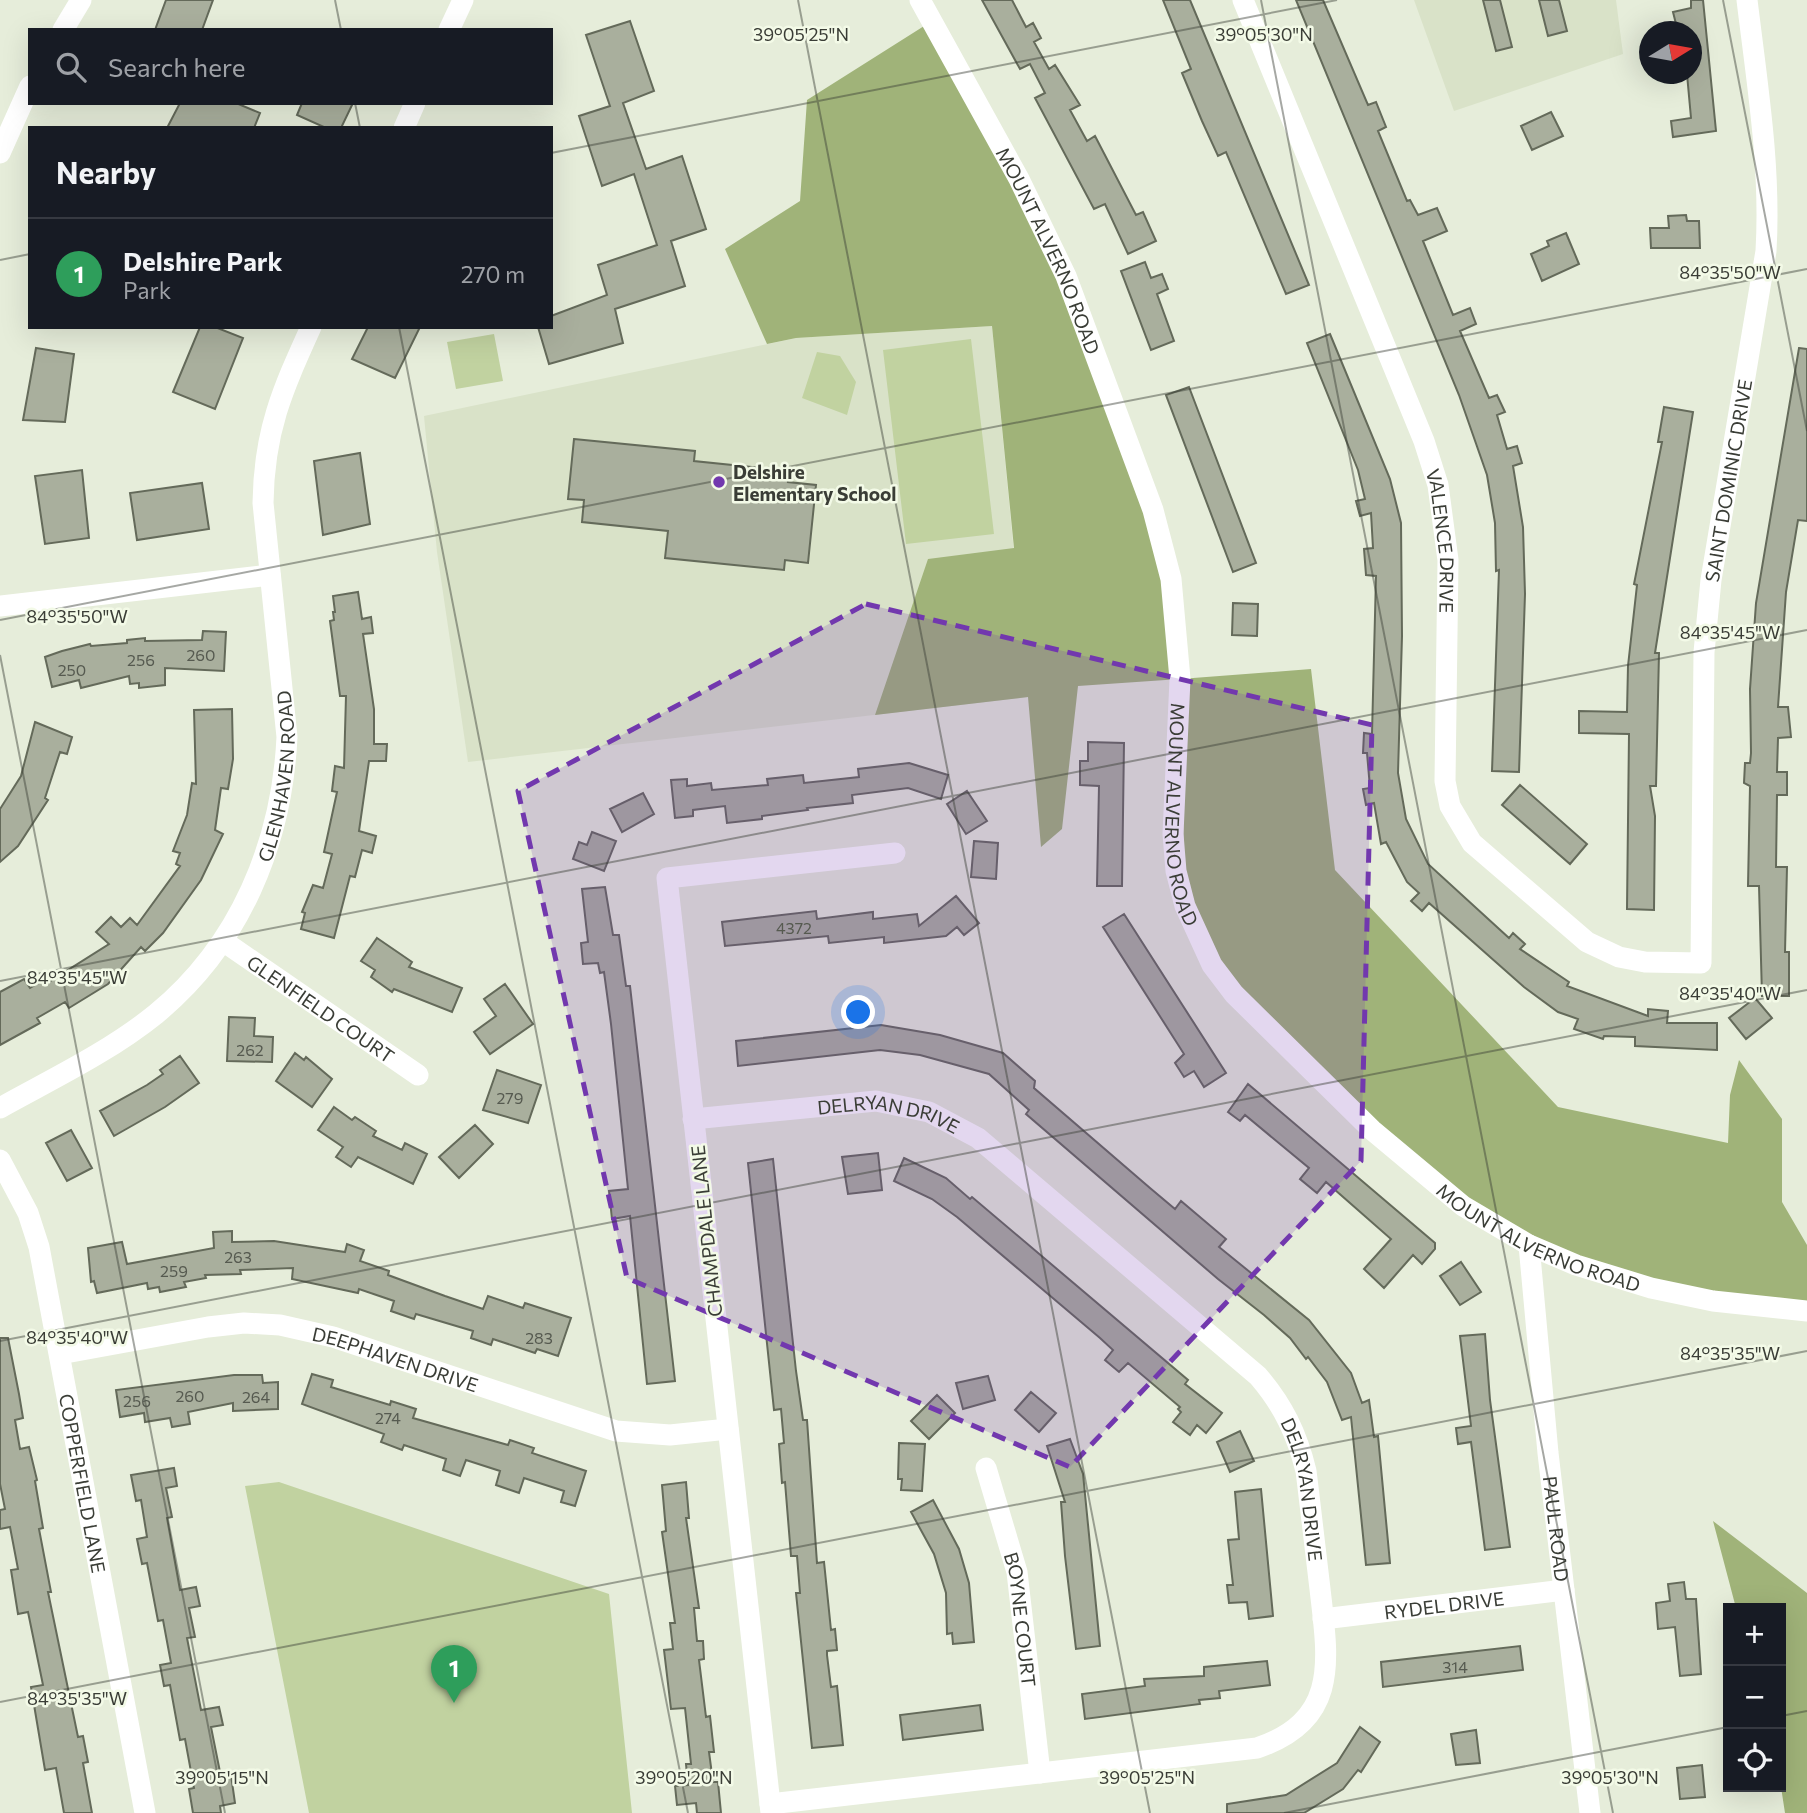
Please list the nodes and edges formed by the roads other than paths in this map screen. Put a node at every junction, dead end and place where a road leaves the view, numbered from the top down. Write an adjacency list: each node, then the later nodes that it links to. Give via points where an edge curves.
1 (81, 0): 6 (street)
2 (463, 0): 7 (street)
3 (920, 0): 22 (street, MOUNT ALVERNO ROAD, via 1019,179 1066,276 1153,510 1171,579 1180,679 1173,834 1185,906 1198,941 1234,994 1372,1130 1464,1206)
4 (1243, 0): 17 (street, VALENCE DRIVE, via 1424,440 1438,485 1448,560 1445,781 1450,806 1472,843 1587,942 1619,957 1645,962)
5 (1747, 0): 17 (street, SAINT DOMINIC DRIVE, via 1768,215 1766,251 1711,580 1704,652)
6 (64, 28)
7 (450, 28)
8 (28, 90): 11 (street)
9 (414, 105): 10 (street)
10 (405, 126)
11 (0, 153)
12 (310, 329): 13 (street, GLENHAVEN ROAD, via 280,394 264,466)
13 (271, 575): 14 (street); 16 (street, GLENHAVEN ROAD, via 285,695 285,774 278,818 264,861)
14 (0, 606)
15 (895, 853): 20 (street, CHAMPDALE LANE, via 667,878)
16 (223, 941): 18 (street, GLENFIELD COURT); 19 (street, GLENHAVEN ROAD, via 183,990 156,1014 119,1041)
17 (1701, 963)
18 (418, 1075)
19 (0, 1108)
20 (694, 1119): 25 (street, CHAMPDALE LANE); 28 (street, DELRYAN DRIVE, via 876,1101 929,1112 978,1138 1258,1376 1275,1397 1300,1445 1306,1471)
21 (0, 1160): 24 (street, COPPERFIELD LANE, via 39,1247)
22 (1529, 1245): 23 (street, MOUNT ALVERNO ROAD, via 1651,1288 1713,1301); 27 (street, PAUL ROAD)
23 (1807, 1311)
24 (60, 1354): 25 (street, DEEPHAVEN DRIVE, via 208,1327 280,1325 333,1337 616,1430 670,1435); 31 (street, COPPERFIELD LANE)
25 (728, 1429): 30 (street, CHAMPDALE LANE)
26 (986, 1468): 29 (street, BOYNE COURT, via 1017,1572)
27 (1564, 1590): 28 (street, RYDEL DRIVE); 32 (street, PAUL ROAD)
28 (1324, 1619): 29 (street, DELRYAN DRIVE, via 1324,1687 1305,1720 1275,1742 1257,1748)
29 (1040, 1773): 30 (street, DELRYAN DRIVE)
30 (770, 1808)
31 (145, 1813)
32 (1590, 1813)

